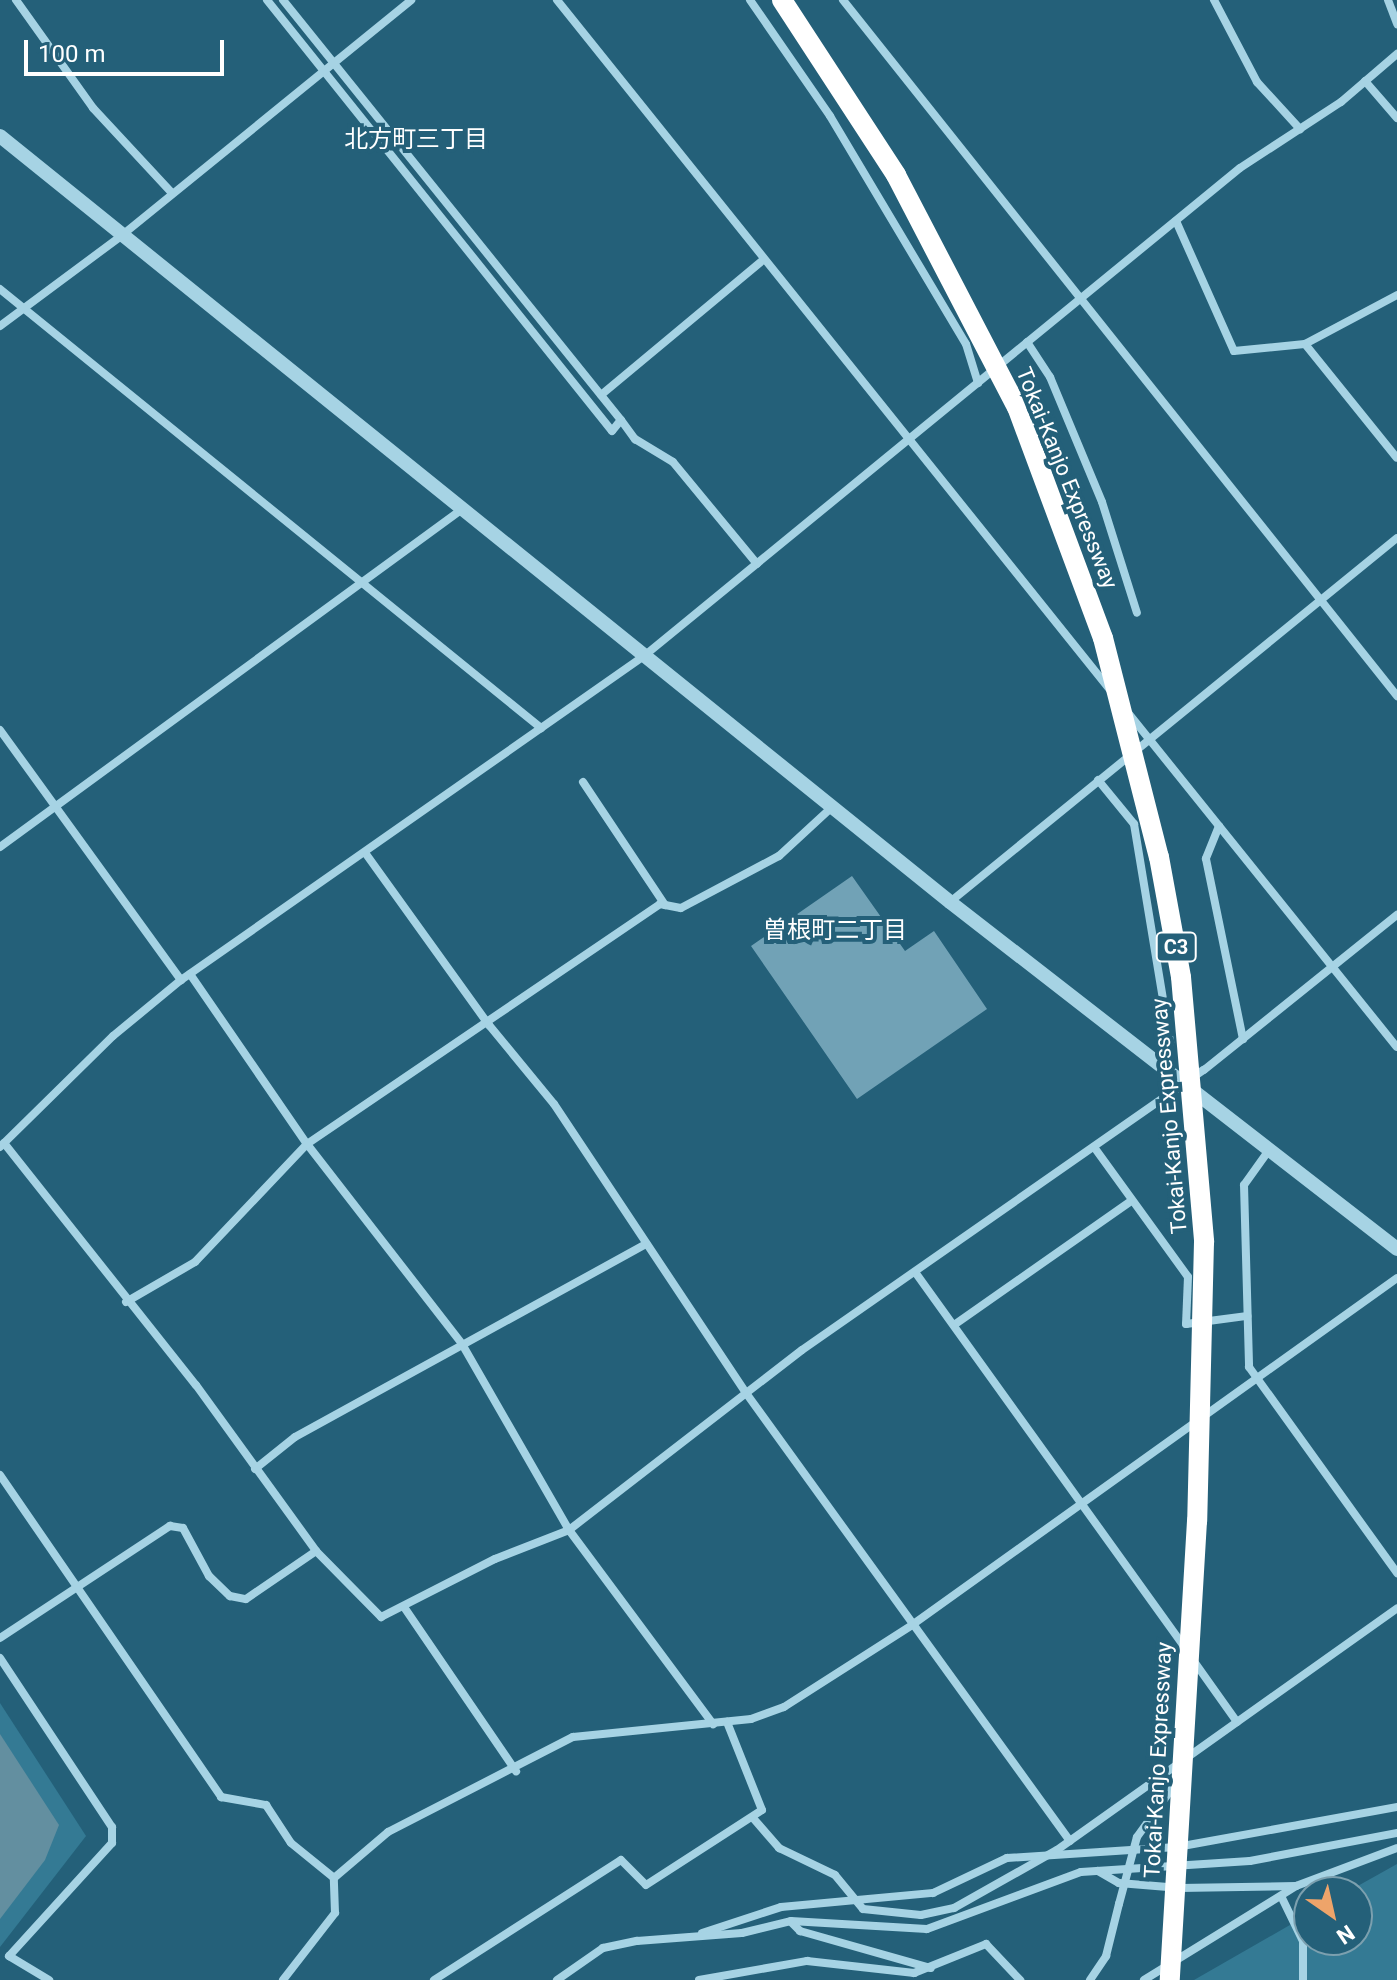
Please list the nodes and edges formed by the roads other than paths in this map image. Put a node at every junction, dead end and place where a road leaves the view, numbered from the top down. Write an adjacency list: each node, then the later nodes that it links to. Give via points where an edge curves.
1 (16, 0): 19 (street, via 93,108)
2 (267, 0): 14 (street)
3 (283, 0): 13 (street)
4 (411, 0): 13 (street)
5 (557, 0): 22 (street)
6 (750, 0): 30 (street, via 830,116 966,344)
7 (782, 0): 122 (highway, Tokai-Kanjo Expressway / C3, bridge, via 896,175 1017,407 1103,638 1159,857 1181,977 1204,1242 1197,1521)
8 (843, 0): 25 (street)
9 (1214, 0): 17 (street, via 1257,82)
10 (1388, 0): 11 (street)
11 (1397, 24)
12 (1397, 54): 15 (street)
13 (334, 62): 14 (street); 31 (street)
14 (323, 71): 19 (street); 32 (street, via 612,431)
15 (1365, 81): 16 (street); 17 (street)
16 (1397, 118)
17 (1300, 129): 20 (street)
18 (0, 136): 21 (street)
19 (172, 193): 21 (street)
20 (1176, 221): 25 (street); 29 (street, via 1234,351)
21 (121, 236): 26 (street); 35 (street)
22 (764, 259): 31 (street); 33 (street)
23 (0, 289): 26 (street)
24 (1397, 295): 29 (street)
25 (1078, 300): 28 (street); 39 (street)
26 (24, 308): 27 (street); 38 (street)
27 (0, 326)
28 (1027, 342): 30 (street); 40 (street, via 1050,377 1096,488)
29 (1305, 344): 34 (street)
30 (978, 383): 33 (street)
31 (601, 395): 32 (street)
32 (621, 420): 37 (street, via 635,439 673,462)
33 (908, 439): 37 (street); 45 (street)
34 (1397, 458)
35 (461, 510): 38 (street); 41 (street)
36 (1397, 538): 39 (street)
37 (757, 564): 41 (street)
38 (361, 583): 43 (street); 48 (street)
39 (1321, 601): 42 (street); 45 (street)
40 (1137, 613)
41 (644, 656): 43 (street); 49 (street)
42 (1397, 696)
43 (541, 728): 52 (street)
44 (0, 730): 48 (street)
45 (1149, 739): 46 (street); 50 (street)
46 (1098, 780): 53 (street); 62 (street, via 1134,824 1170,1042)
47 (583, 782): 54 (street)
48 (56, 806): 51 (street); 58 (street)
49 (831, 808): 53 (street); 54 (street, via 779,856 740,880 681,908)
50 (1219, 826): 56 (street); 60 (street, via 1206,859)
51 (0, 847)
52 (366, 854): 57 (street); 59 (street)
53 (950, 902): 62 (street)
54 (665, 905): 59 (street, via 623,928)
55 (1397, 915): 56 (street)
56 (1332, 967): 60 (street); 61 (street)
57 (190, 974): 58 (street); 64 (street)
58 (181, 980): 65 (street, via 113,1036)
59 (489, 1025): 64 (street); 69 (street, via 554,1104)
60 (1243, 1039): 63 (street)
61 (1397, 1047)
62 (1162, 1068): 63 (street)
63 (1183, 1085): 66 (street); 67 (street)
64 (307, 1144): 73 (street, via 195,1262); 76 (street)
65 (2, 1145): 73 (street)
66 (1094, 1147): 68 (street); 71 (street)
67 (1269, 1150): 70 (street); 74 (street, via 1244,1185)
68 (1131, 1201): 74 (street, via 1188,1277 1186,1324); 75 (street)
69 (646, 1244): 76 (street); 78 (street)
70 (1397, 1249)
71 (915, 1272): 75 (street); 78 (street)
72 (1397, 1278): 77 (street)
73 (126, 1302): 79 (street)
74 (1247, 1316): 77 (street, via 1249,1367)
75 (954, 1325): 81 (street)
76 (462, 1344): 79 (street, via 295,1437); 82 (street)
77 (1258, 1377): 81 (street); 84 (street)
78 (746, 1393): 82 (street); 88 (street)
79 (255, 1469): 83 (street)
80 (0, 1475): 85 (street, via 60,1567)
81 (1082, 1504): 88 (street); 92 (street)
82 (569, 1530): 86 (street, via 495,1559); 93 (street)
83 (316, 1551): 85 (street, via 246,1599 230,1596 209,1576 183,1528 170,1526); 86 (street, via 371,1612 381,1617)
84 (1397, 1573)
85 (78, 1584): 89 (street); 104 (street, via 221,1797 266,1805 291,1843)
86 (404, 1607): 95 (street)
87 (1397, 1608): 92 (street)
88 (912, 1625): 91 (street, via 784,1707); 99 (street)
89 (0, 1638)
90 (0, 1658): 114 (street, via 112,1827 112,1843 9,1956)
91 (727, 1722): 93 (street); 97 (street, via 762,1810)
92 (1237, 1722): 94 (street)
93 (713, 1724): 95 (street, via 599,1730 573,1737)
94 (1207, 1744): 99 (street); 120 (street, bridge, via 1137,1837 1106,1956)
95 (516, 1771): 104 (street, via 388,1832)
96 (1397, 1807): 101 (street, via 1177,1847)
97 (753, 1818): 108 (street, via 779,1848 835,1875); 116 (street, via 646,1885 621,1860)
98 (1397, 1833): 102 (street, via 1250,1861)
99 (1070, 1841): 101 (street)
100 (1397, 1848): 103 (street)
101 (1057, 1850): 108 (street, via 1007,1858 933,1893); 109 (street)
102 (1098, 1871): 105 (street, via 1119,1883 1180,1888); 110 (street, via 1051,1879)
103 (1323, 1876)
104 (334, 1878): 115 (street, via 335,1913)
105 (1293, 1886)
106 (1293, 1889): 107 (street)
107 (1282, 1898): 121 (street); 123 (street, via 1303,1941)
108 (856, 1901): 109 (street, via 888,1915); 112 (street, via 781,1907)
109 (954, 1908): 110 (street)
110 (958, 1920): 111 (street, via 893,1931)
111 (791, 1921): 112 (street); 113 (street, via 800,1931)
112 (698, 1936): 117 (street, via 603,1948)
113 (931, 1968): 118 (street, via 914,1973 807,1961); 119 (street, via 986,1944)
114 (49, 1980)
115 (283, 1980)
116 (434, 1980)
117 (557, 1980)
118 (699, 1980)
119 (1020, 1980)
120 (1090, 1980)
121 (1144, 1980)
122 (1170, 1980)
123 (1303, 1980)

